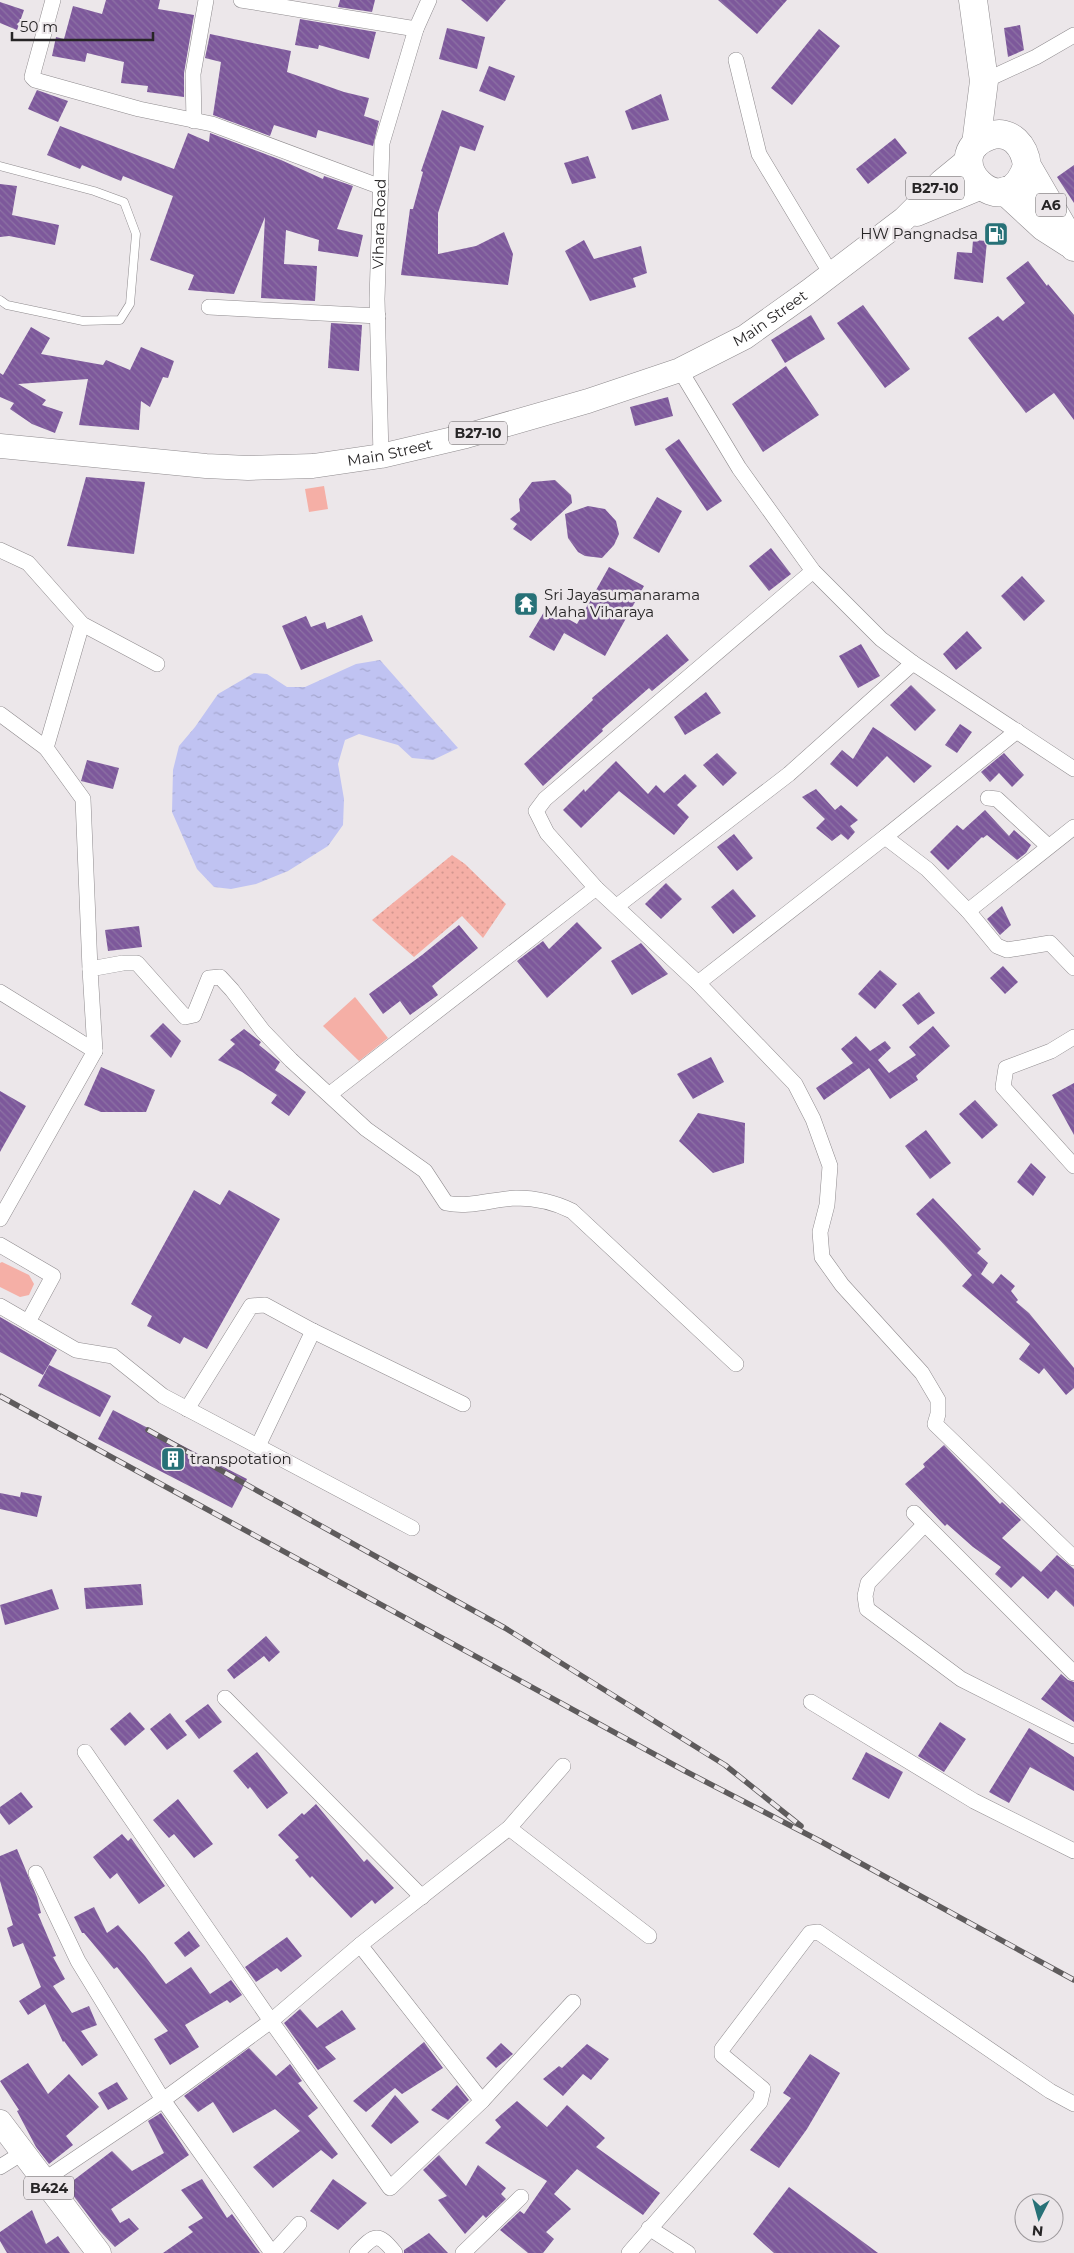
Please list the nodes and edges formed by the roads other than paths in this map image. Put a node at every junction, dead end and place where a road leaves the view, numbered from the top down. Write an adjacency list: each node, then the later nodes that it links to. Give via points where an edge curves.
1 (53, 0): 10 (street, via 32,73 35,80)
2 (206, 0): 10 (street, via 193,74)
3 (241, 0): 6 (street)
4 (429, 0): 6 (street, Vihara Road)
5 (973, 0): 9 (highway)
6 (416, 29): 15 (street, Vihara Road, via 382,144)
7 (1074, 35): 9 (street)
8 (736, 60): 19 (street, via 759,154)
9 (984, 81): 11 (highway); 12 (highway)
10 (194, 121): 15 (street, via 212,124 280,148)
11 (1011, 138): 12 (highway, via 993,135); 14 (highway, via 1026,155)
12 (973, 151): 16 (highway, via 970,170 974,180); 17 (main road, Main Street / B27-10)
13 (0, 166): 20 (lane, via 124,202 136,234 130,304 120,320 83,322 8,305)
14 (1027, 166): 16 (highway, via 1016,186); 18 (highway, A6)
15 (380, 187): 22 (street, Vihara Road)
16 (994, 189): 17 (main road, Main Street / B27-10, via 952,198); 18 (highway, A6)
17 (904, 219): 19 (main road, Main Street / B27-10)
18 (1073, 246)
19 (831, 274): 23 (main road, Main Street / B27-10, via 745,337)
20 (0, 300)
21 (210, 307): 22 (street)
22 (378, 316): 25 (street, Vihara Road)
23 (680, 370): 25 (main road, Main Street / B27-10, via 522,420); 27 (street, via 739,468)
24 (0, 446): 25 (main road, Main Street / B27-10, via 248,468 313,466)
25 (381, 456)
26 (0, 550): 28 (street, via 28,563)
27 (813, 572): 29 (street, via 881,639); 39 (street, via 545,798 536,811 547,833)
28 (82, 624): 30 (street); 33 (street)
29 (913, 663): 32 (street); 40 (street, via 789,774)
30 (157, 664)
31 (0, 714): 33 (street)
32 (1017, 731): 34 (street); 37 (street)
33 (46, 748): 43 (street, via 83,799)
34 (1074, 769)
35 (988, 798): 38 (street, via 997,799)
36 (1074, 827): 38 (street)
37 (885, 837): 41 (street, via 927,869); 44 (street)
38 (1048, 846): 41 (street)
39 (596, 888): 40 (street); 48 (street)
40 (616, 906): 44 (street)
41 (968, 911): 42 (street, via 997,946 1007,950 1050,943)
42 (1074, 968)
43 (90, 969): 47 (street); 48 (street, via 137,963 185,1017 194,1015 209,978 220,977 263,1031)
44 (698, 983): 62 (street, via 795,1084 813,1119 830,1166 827,1204 820,1232 822,1257 922,1373 938,1400 935,1424)
45 (0, 992): 47 (street)
46 (1074, 1037): 49 (street, via 1051,1051 1006,1068 1003,1087)
47 (95, 1051): 50 (street)
48 (330, 1094): 55 (street, via 366,1129 425,1171 446,1203 461,1206 515,1198 554,1202 572,1210)
49 (1074, 1166)
50 (0, 1219)
51 (0, 1245): 53 (street, via 53,1276)
52 (0, 1306): 53 (street)
53 (28, 1322): 57 (street, via 76,1350 113,1356 163,1396)
54 (313, 1331): 56 (street); 57 (street, via 265,1305 251,1306); 58 (street)
55 (736, 1364)
56 (463, 1404)
57 (187, 1409): 58 (street)
58 (258, 1446): 61 (street)
59 (914, 1513): 60 (street)
60 (925, 1524): 63 (street); 66 (street, via 868,1583 867,1609 961,1679)
61 (412, 1528)
62 (1074, 1558)
63 (1074, 1673)
64 (226, 1698): 72 (street)
65 (811, 1702): 70 (street, via 974,1801)
66 (1074, 1736)
67 (85, 1752): 76 (street)
68 (562, 1766): 69 (street)
69 (509, 1828): 72 (street); 73 (street)
70 (1074, 1851)
71 (36, 1873): 77 (street, via 78,1961)
72 (422, 1896): 74 (street)
73 (649, 1936)
74 (360, 1944): 76 (street); 78 (street)
75 (574, 2002): 78 (street)
76 (271, 2020): 77 (street); 78 (street, via 390,2188)
77 (163, 2100): 83 (street); 88 (street)
78 (482, 2101)
79 (1074, 2104): 86 (street, via 1050,2091 818,1932 810,1933 722,2049 722,2055 763,2089 760,2102)
80 (0, 2122): 81 (main road, B424)
81 (24, 2152): 82 (street); 83 (main road, B424)
82 (0, 2168)
83 (44, 2180): 87 (main road, B424)
84 (521, 2197): 91 (street)
85 (299, 2224): 88 (street)
86 (649, 2228): 92 (street); 93 (street)
87 (99, 2253)
88 (273, 2253)
89 (357, 2253): 90 (street, via 376,2237 384,2239)
90 (395, 2253)
91 (463, 2253)
92 (629, 2253)
93 (688, 2253)

